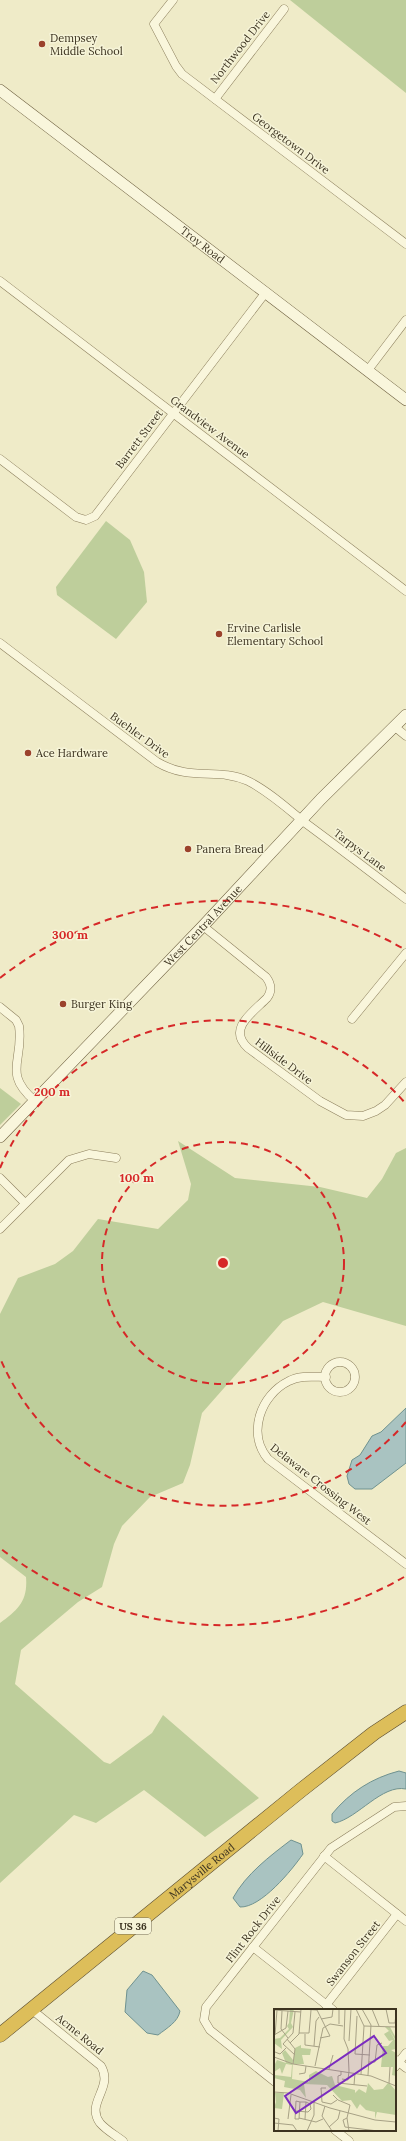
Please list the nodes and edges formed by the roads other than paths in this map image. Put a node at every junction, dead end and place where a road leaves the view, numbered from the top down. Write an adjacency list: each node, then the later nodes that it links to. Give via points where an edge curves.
1 (173, 0): 4 (street, Georgetown Drive, via 154,24 182,74)
2 (284, 9): 4 (street, Northwood Drive)
3 (0, 90): 7 (main road, Troy Road)
4 (215, 99): 5 (street, Georgetown Drive)
5 (406, 244)
6 (0, 281): 11 (street, Grandview Avenue)
7 (266, 292): 9 (main road, Troy Road); 11 (street, Barrett Street)
8 (406, 320): 9 (street)
9 (368, 370): 10 (main road, Troy Road)
10 (406, 400)
11 (173, 413): 12 (street, Barrett Street, via 94,516 86,520 76,517); 13 (street, Grandview Avenue)
12 (0, 459)
13 (406, 591)
14 (0, 643): 18 (street, Buehler Drive, via 164,766 187,774 226,775 247,781)
15 (406, 715): 16 (main road, West Central Avenue)
16 (395, 727): 17 (street); 18 (main road, West Central Avenue)
17 (406, 736)
18 (302, 820): 19 (street, Tarpys Lane); 20 (main road, West Central Avenue)
19 (406, 899)
20 (203, 926): 24 (street, Hillside Drive, via 266,977 271,985 270,994 243,1023 239,1032 240,1039 248,1048 320,1101 346,1115 363,1116 376,1111); 25 (main road, West Central Avenue)
21 (406, 953): 23 (street)
22 (0, 1007): 25 (street, via 16,1020 19,1026 17,1078 22,1090)
23 (352, 1019)
24 (406, 1082)
25 (35, 1101): 26 (main road, West Central Avenue)
26 (0, 1137)
27 (116, 1158): 29 (street, via 89,1154 69,1160)
28 (0, 1178): 29 (street)
29 (25, 1203): 30 (street)
30 (0, 1229)
31 (326, 1377): 32 (street, Delaware Crossing West, via 290,1380 271,1394 258,1420 257,1440 261,1450 268,1459)
32 (406, 1564)
33 (406, 1712): 40 (highway, Marysville Road / US 36, via 374,1733 306,1786)
34 (406, 1806): 35 (street, Flint Rock Drive, via 400,1805 388,1811 340,1841)
35 (324, 1856): 36 (street); 38 (street, Flint Rock Drive)
36 (397, 1914): 37 (street); 39 (street, Swanson Street)
37 (406, 1921)
38 (253, 1947): 39 (street); 45 (street, Flint Rock Drive, via 206,2007 204,2020 210,2030)
39 (329, 2007)
40 (31, 2009): 41 (highway, Marysville Road / US 36); 47 (street, Acme Road, via 102,2066 105,2083 96,2103 96,2116)
41 (0, 2035)
42 (406, 2053): 43 (street)
43 (396, 2063): 44 (street)
44 (406, 2068)
45 (274, 2081)
46 (341, 2132): 48 (street)
47 (123, 2141)
48 (349, 2141)

